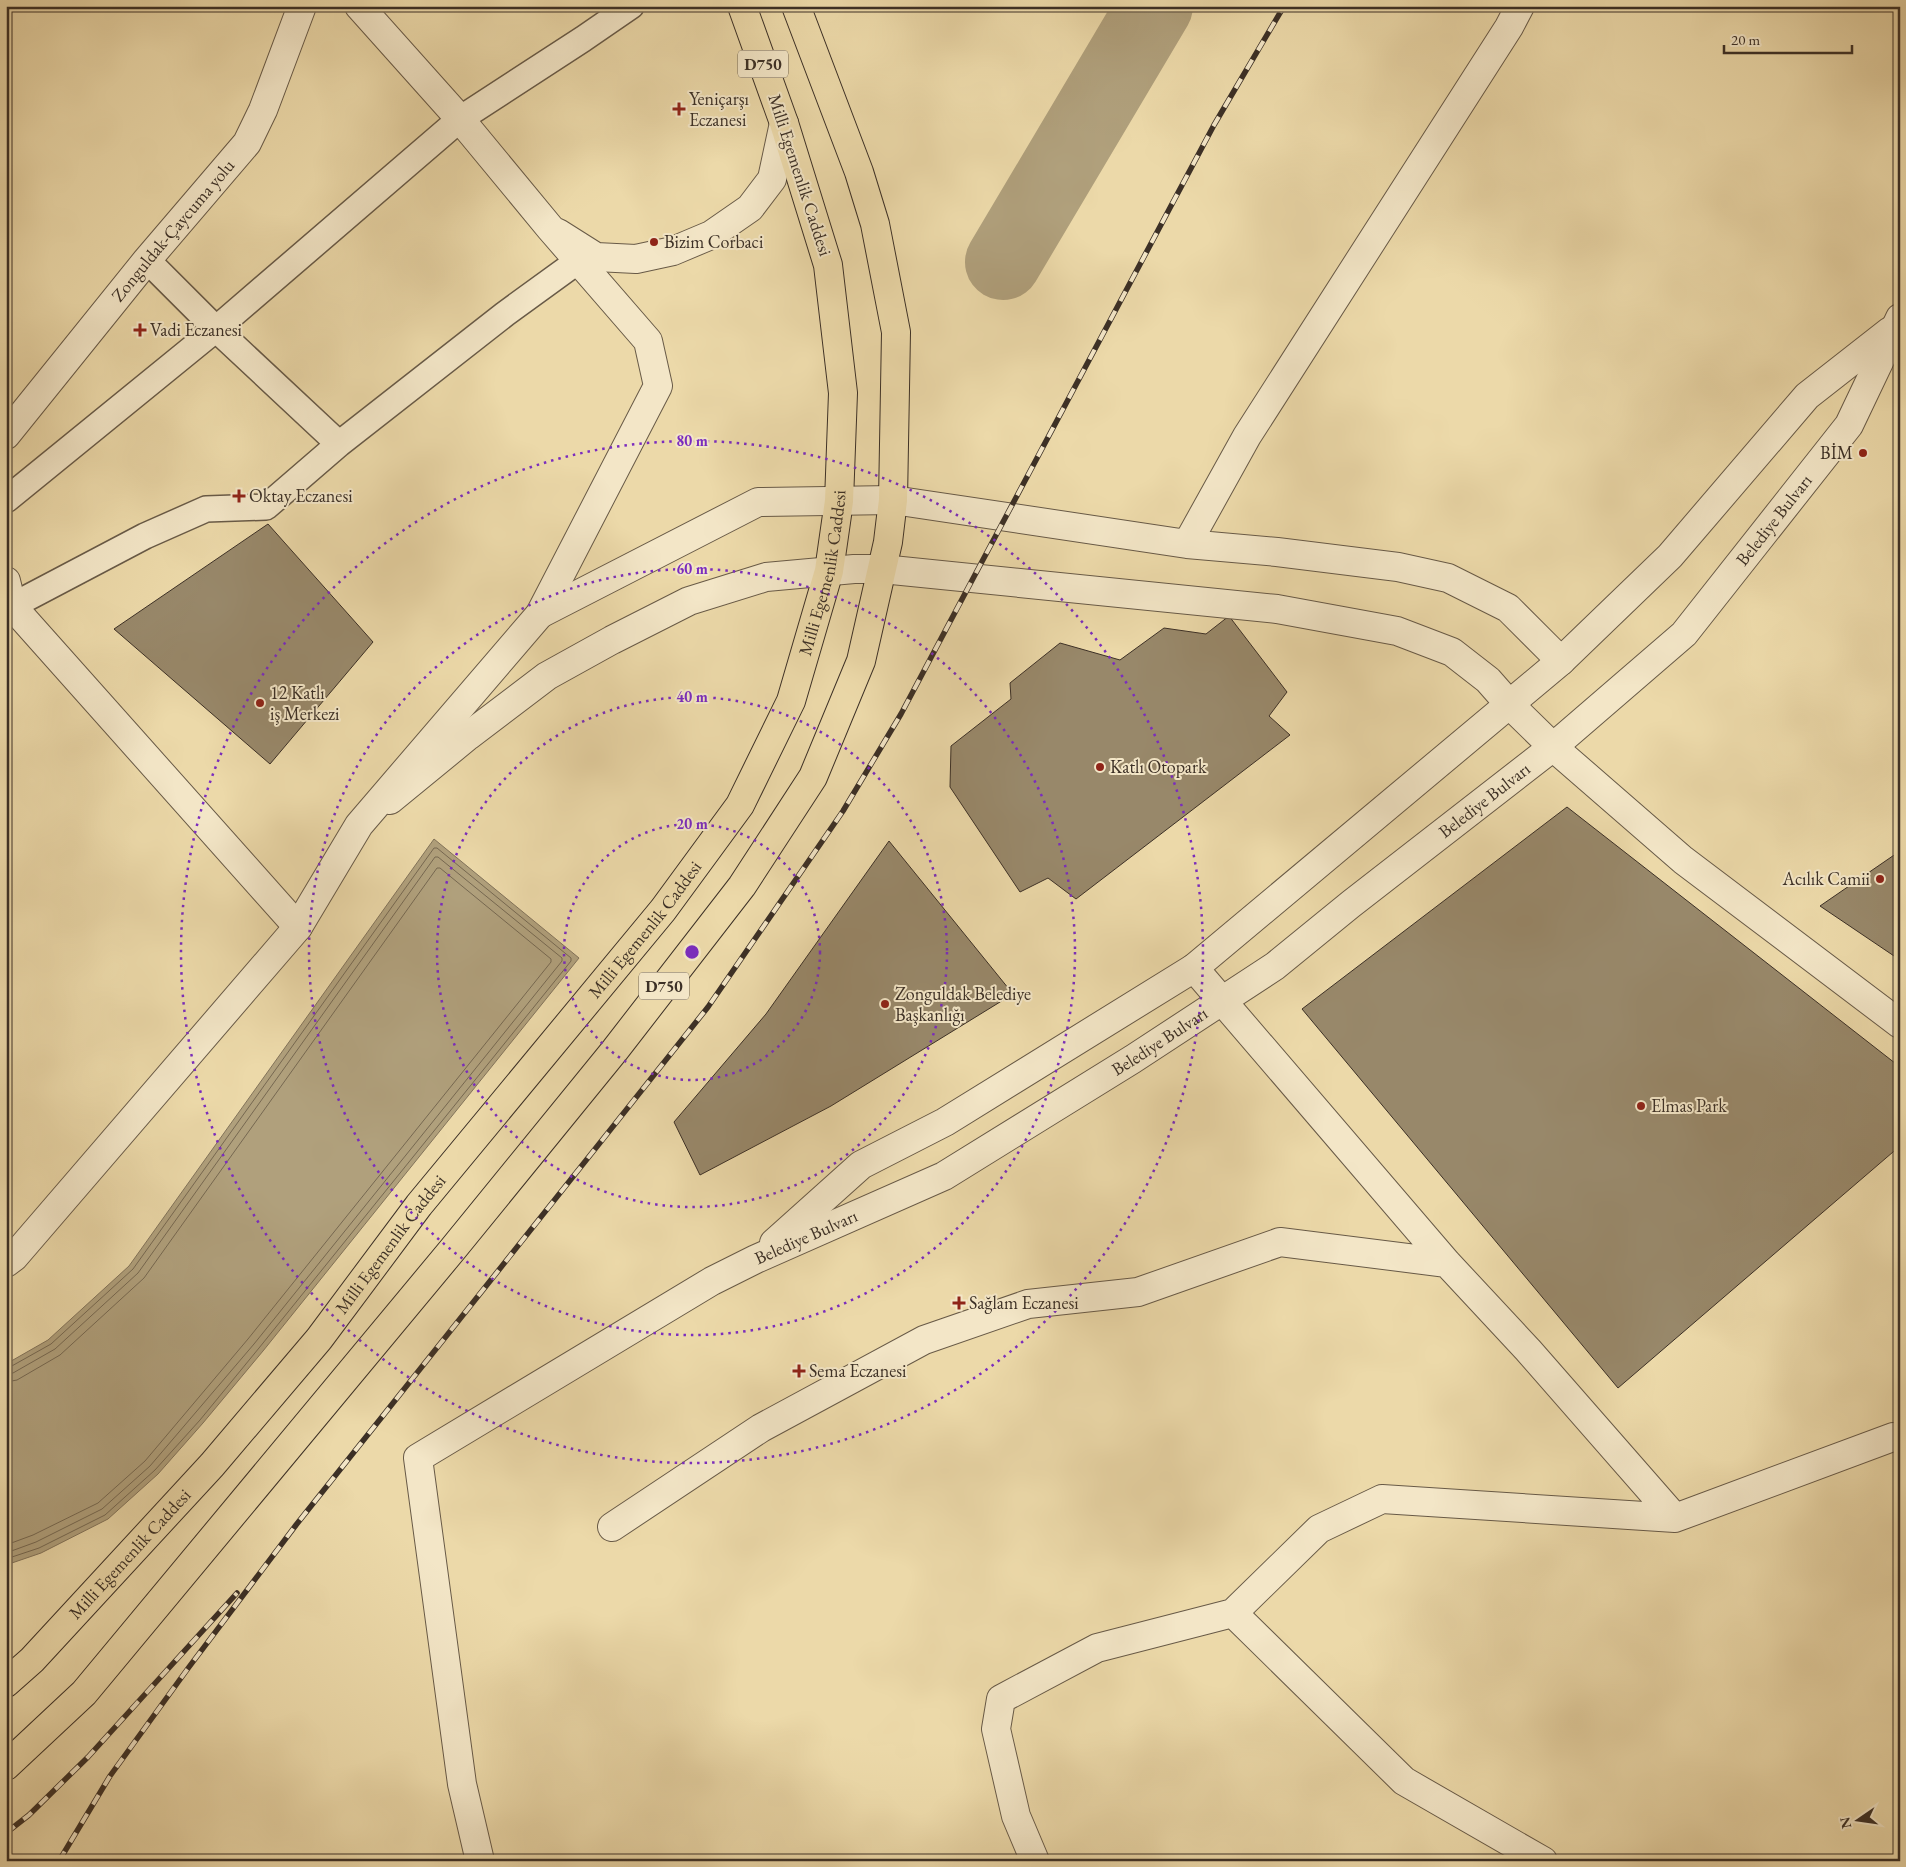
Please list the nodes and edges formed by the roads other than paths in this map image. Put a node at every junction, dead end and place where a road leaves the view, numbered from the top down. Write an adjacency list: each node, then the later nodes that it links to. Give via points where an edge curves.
1 (302, 6): 10 (street, Zonguldak-Çaycuma yolu, via 263,110 247,143)
2 (359, 6): 7 (street)
3 (631, 6): 7 (street)
4 (742, 6): 8 (highway, Milli Egemenlik Caddesi / D750)
5 (796, 6): 18 (highway, D750, via 859,172 878,242 896,332)
6 (1520, 6): 19 (street, via 1247,436)
7 (460, 119): 9 (street); 13 (street)
8 (784, 123): 9 (street, via 772,179 750,208 712,235 673,251 636,259 606,258 596,257); 17 (highway, Milli Egemenlik Caddesi / D750, via 828,265 843,394)
9 (550, 228): 11 (street)
10 (147, 260): 13 (street); 14 (street, Zonguldak-Çaycuma yolu)
11 (578, 261): 15 (street); 23 (street, via 648,341 658,386)
12 (1898, 326): 24 (street, Belediye Bulvarı, via 1807,396 1670,556); 26 (street, Belediye Bulvarı, via 1849,425 1684,634)
13 (216, 329): 15 (street); 16 (street)
14 (6, 434)
15 (339, 444): 22 (street, via 266,507 206,509)
16 (6, 500)
17 (839, 500): 18 (street); 21 (highway, Milli Egemenlik Caddesi / D750); 23 (street, via 758,502)
18 (893, 500): 19 (street); 20 (highway, D750)
19 (1187, 544): 24 (street, via 1358,561 1448,578 1508,608)
20 (882, 569): 21 (street); 25 (street, via 1277,609 1397,631 1452,652 1488,680); 40 (highway, D750, via 861,661 813,777 742,886 615,1050 465,1234 84,1693)
21 (829, 571): 27 (street, via 766,577 689,601 612,640 547,676); 39 (highway, Milli Egemenlik Caddesi / D750, via 791,702 740,805 664,910 419,1205 319,1339 212,1465)
22 (8, 598): 28 (street)
23 (540, 614): 27 (street)
24 (1561, 661): 25 (street, Belediye Bulvarı)
25 (1510, 705): 26 (street); 29 (street, Belediye Bulvarı)
26 (1553, 747): 30 (street, Belediye Bulvarı, via 1274,966); 31 (street, via 1683,860)
27 (359, 825): 28 (street)
28 (298, 927): 33 (street)
29 (1194, 968): 30 (street); 32 (street, Belediye Bulvarı, via 945,1122 861,1165)
30 (1224, 1001): 32 (street, Belediye Bulvarı, via 944,1176); 34 (street)
31 (1900, 1024)
32 (756, 1259): 41 (street, via 712,1281 418,1458 462,1784)
33 (6, 1263)
34 (1447, 1263): 36 (street); 37 (street, via 1280,1242 1138,1292 1028,1304 924,1340 761,1428)
35 (1900, 1438): 36 (street, via 1893,1437)
36 (1675, 1518): 38 (street, via 1382,1499 1318,1528)
37 (612, 1527)
38 (1232, 1613): 42 (street, via 1097,1648 1001,1699 996,1730 1016,1816); 43 (street, via 1404,1782)
39 (6, 1684)
40 (6, 1766)
41 (480, 1861)
42 (1035, 1861)
43 (1544, 1861)

